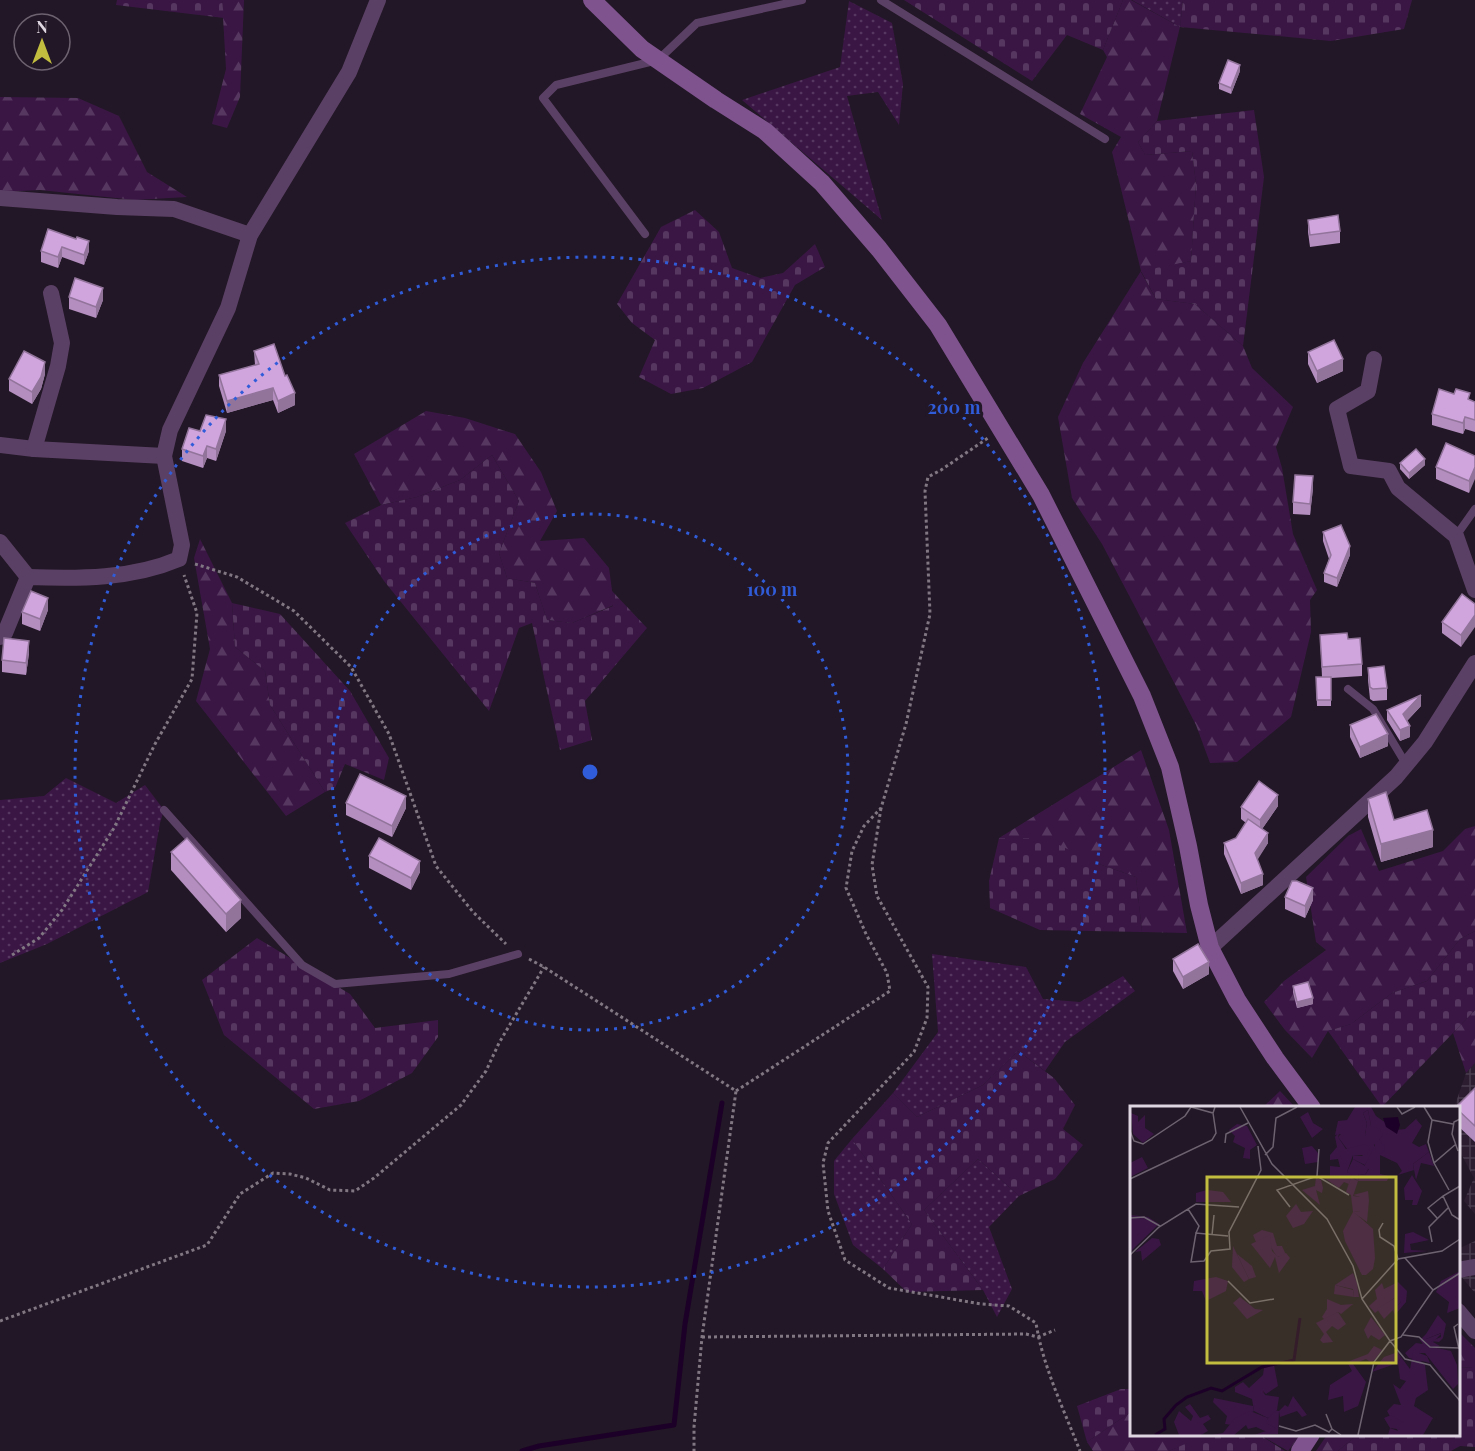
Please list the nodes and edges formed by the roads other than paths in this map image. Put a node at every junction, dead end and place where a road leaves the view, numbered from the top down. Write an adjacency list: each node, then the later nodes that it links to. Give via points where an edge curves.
1 (378, 0): 9 (street, via 349,72)
2 (592, 0): 5 (street)
3 (802, 0): 5 (lane, via 697,23)
4 (881, 0): 6 (lane)
5 (658, 60): 8 (lane, via 556,86 543,98); 25 (street, via 765,131 822,183 938,325 1041,495 1142,696 1170,767)
6 (1105, 139)
7 (0, 198): 9 (street, via 174,209)
8 (645, 234)
9 (250, 235): 14 (street, via 228,308 170,430)
10 (51, 293): 13 (street, via 62,343)
11 (1374, 359): 16 (street, via 1368,391 1337,409 1351,466 1389,471 1398,488)
12 (0, 445): 13 (street)
13 (34, 449): 14 (street)
14 (164, 456): 18 (street, via 182,545 179,559 156,569 81,579)
15 (1475, 509): 16 (lane)
16 (1456, 536): 19 (street)
17 (0, 542): 18 (street)
18 (28, 578): 20 (street)
19 (1475, 590)
20 (0, 637)
21 (1475, 663): 23 (street, via 1425,742)
22 (1348, 690): 23 (lane, via 1373,709)
23 (1406, 764): 25 (street)
24 (164, 810): 26 (lane, via 302,964 335,984 449,974)
25 (1210, 948): 27 (street, via 1237,1000)
26 (518, 954)
27 (1311, 1106)
28 (1475, 1267): 29 (street)
29 (1460, 1270)
30 (1460, 1313): 31 (street)
31 (1475, 1331)
32 (1310, 1436): 33 (street)
33 (1300, 1451)

